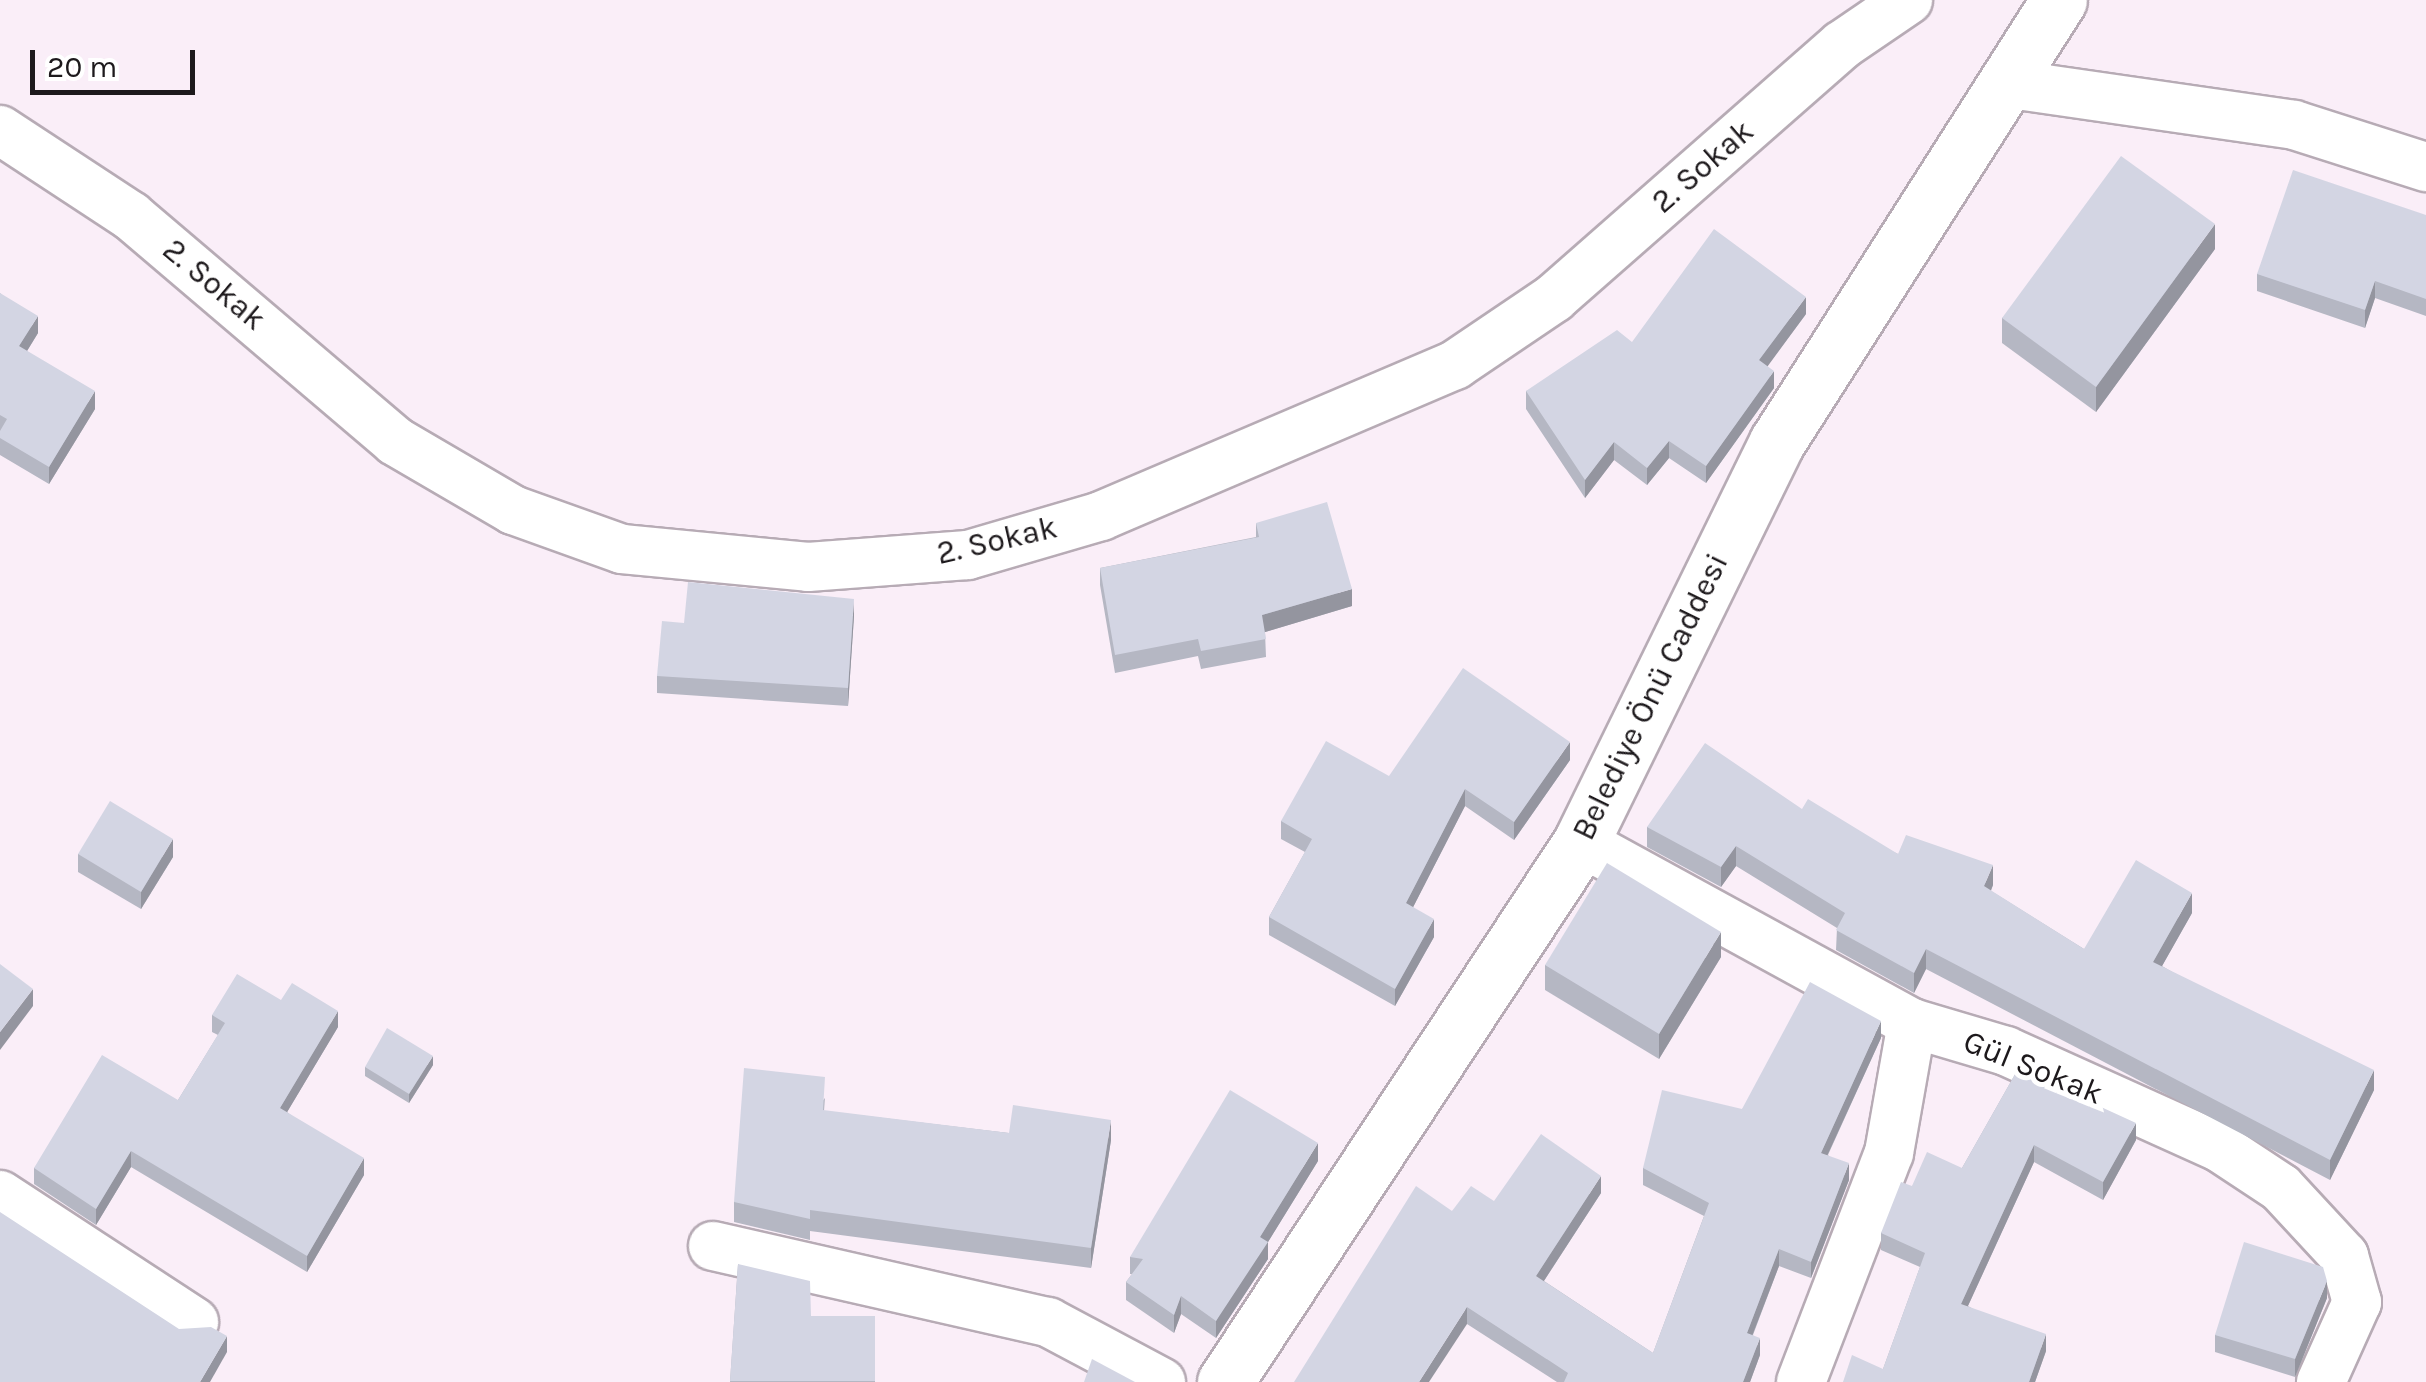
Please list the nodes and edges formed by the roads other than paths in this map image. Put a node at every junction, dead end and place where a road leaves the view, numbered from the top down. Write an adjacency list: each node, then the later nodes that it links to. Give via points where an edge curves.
1 (1908, 0): 4 (street, 2. Sokak, via 1842,45 1554,298 1455,365 1102,516 968,555 808,566 622,549 513,510 395,441 131,216)
2 (2059, 0): 3 (street, Belediye Önü Caddesi)
3 (2010, 84): 5 (street, via 2294,125); 6 (street, Belediye Önü Caddesi, via 1777,442)
4 (0, 130)
5 (2426, 166)
6 (1581, 842): 7 (street, Gül Sokak); 12 (street, Belediye Önü Caddesi)
7 (1912, 1023): 13 (street, via 1889,1153); 14 (street, Gül Sokak, via 2006,1051 2219,1147 2310,1212 2344,1256 2358,1302)
8 (0, 1194): 10 (street)
9 (713, 1246): 11 (street, via 1048,1322)
10 (194, 1322)
11 (1161, 1382)
12 (1225, 1382)
13 (1800, 1382)
14 (2321, 1382)

